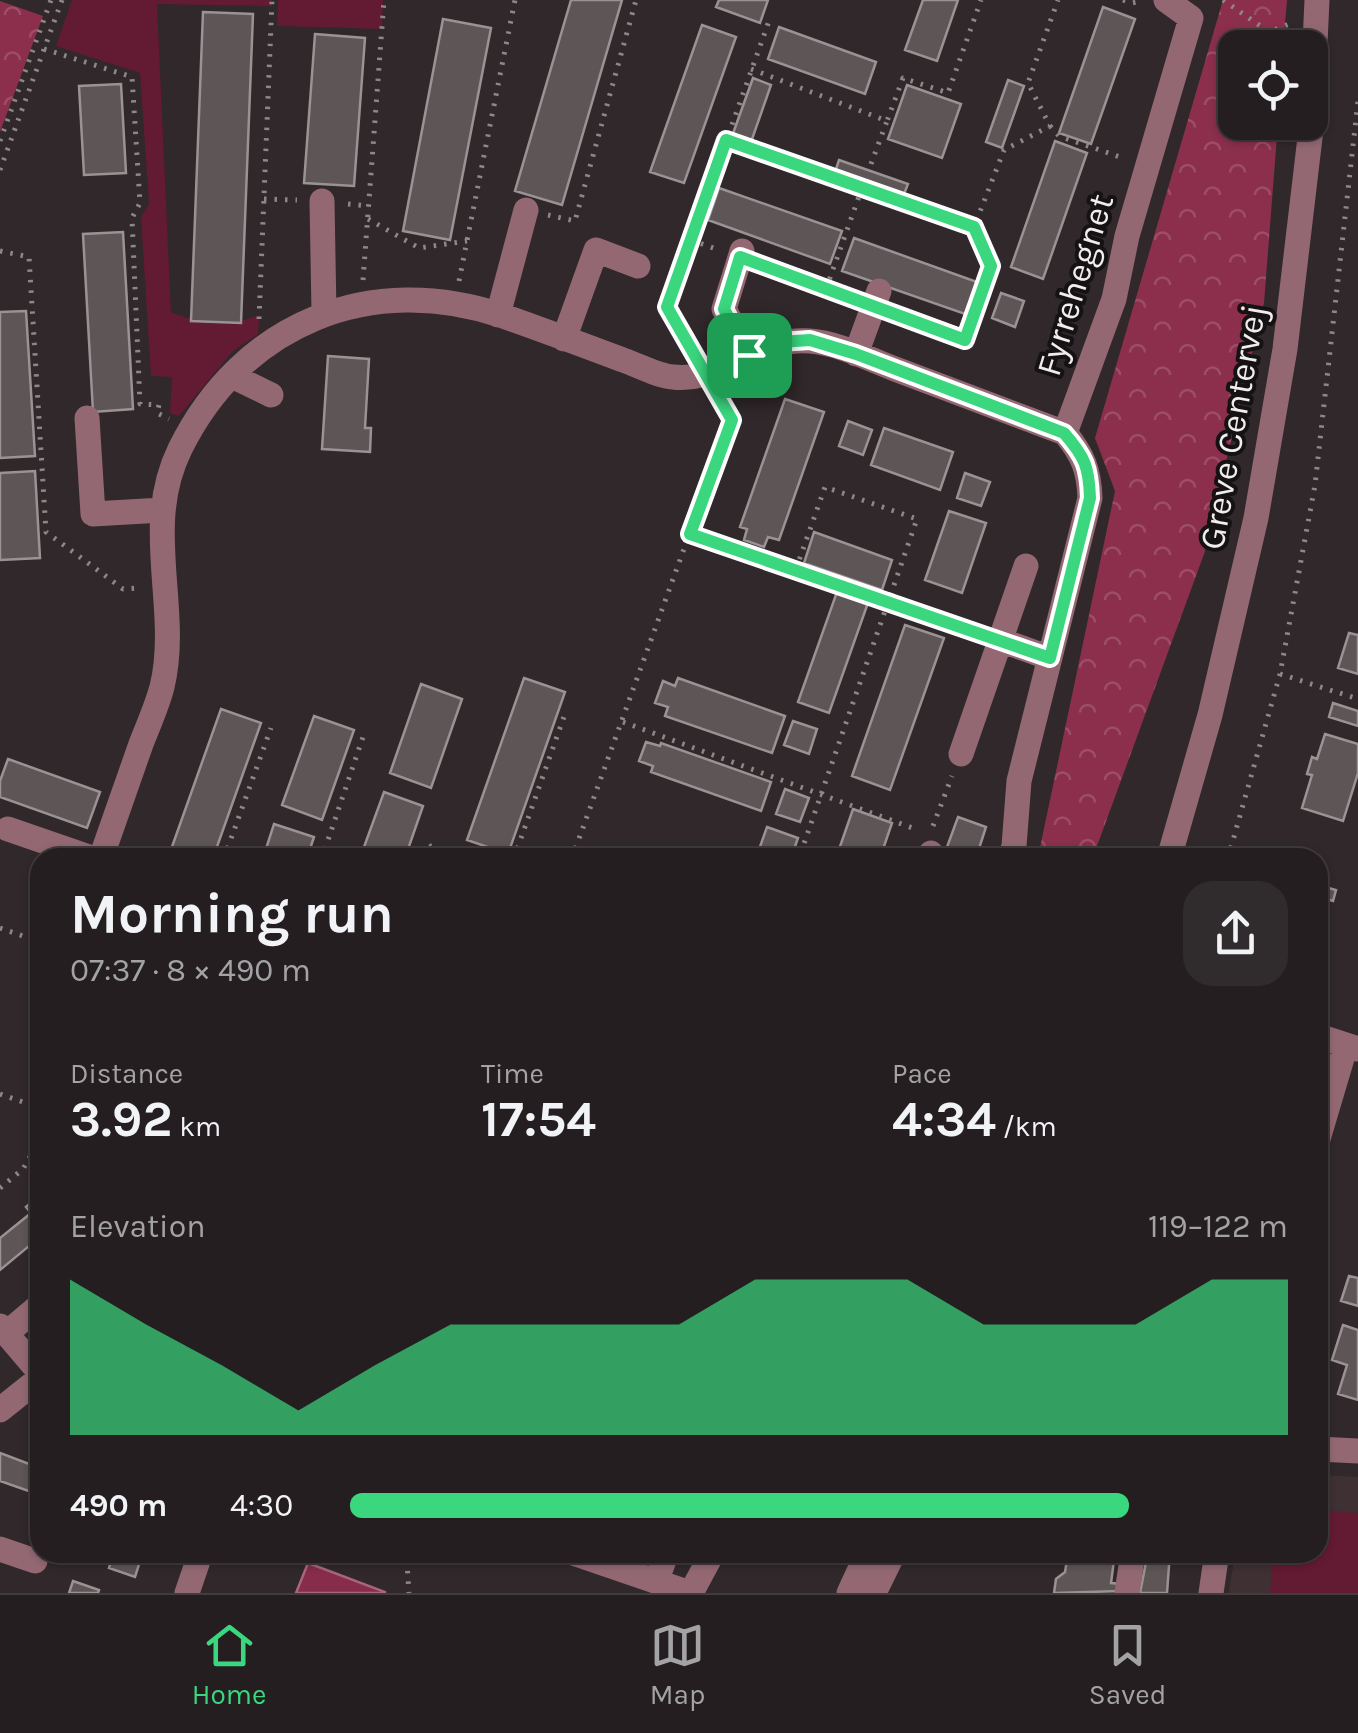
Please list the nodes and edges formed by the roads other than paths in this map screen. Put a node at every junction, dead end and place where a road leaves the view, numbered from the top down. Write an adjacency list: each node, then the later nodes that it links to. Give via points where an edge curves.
1 (1166, 0): 16 (street, Fyrrehegnet, via 1191,18 1114,299)
2 (1317, 0): 26 (street, Greve Centervej, via 1312,129 1275,406 1248,554)
3 (322, 201): 8 (street)
4 (526, 210): 9 (street)
5 (741, 254): 12 (street, via 724,309)
6 (638, 266): 10 (street, via 596,250)
7 (876, 299): 11 (street)
8 (324, 314): 9 (street, via 418,298); 13 (street, via 290,330)
9 (498, 314): 10 (street)
10 (564, 338): 12 (street, Fyrrehegnet, via 672,378 704,374)
11 (856, 354): 12 (street, Fyrrehegnet, via 810,340 780,342); 16 (street, Fyrrehegnet)
12 (749, 355)
13 (232, 376): 14 (street); 17 (street, via 190,429)
14 (271, 395)
15 (87, 418): 17 (street, via 92,514)
16 (1064, 433): 20 (street, via 1083,455 1090,498)
17 (162, 510): 24 (street, via 162,686)
18 (1026, 566): 19 (street)
19 (1000, 640): 20 (street); 21 (street)
20 (1050, 658): 25 (street, via 1019,781)
21 (960, 754)
22 (8, 828): 23 (street)
23 (64, 848)
24 (104, 848)
25 (1013, 848)
26 (1173, 848)
27 (1328, 1039): 28 (street)
28 (1352, 1047): 29 (street)
29 (1328, 1113)
30 (30, 1311): 31 (street)
31 (3, 1329): 32 (street)
32 (30, 1363)
33 (30, 1384): 34 (street)
34 (0, 1410)
35 (1328, 1450): 36 (street)
36 (1358, 1451)
37 (0, 1549): 38 (street)
38 (30, 1559)
39 (198, 1563): 48 (street)
40 (602, 1563): 47 (street)
41 (663, 1563): 47 (street)
42 (706, 1563): 49 (street)
43 (863, 1563): 50 (street)
44 (889, 1563): 51 (street)
45 (1131, 1563): 52 (street)
46 (1215, 1563): 53 (street)
47 (656, 1582): 49 (street)
48 (187, 1593)
49 (690, 1593)
50 (849, 1593)
51 (874, 1593)
52 (1127, 1593)
53 (1211, 1593)

